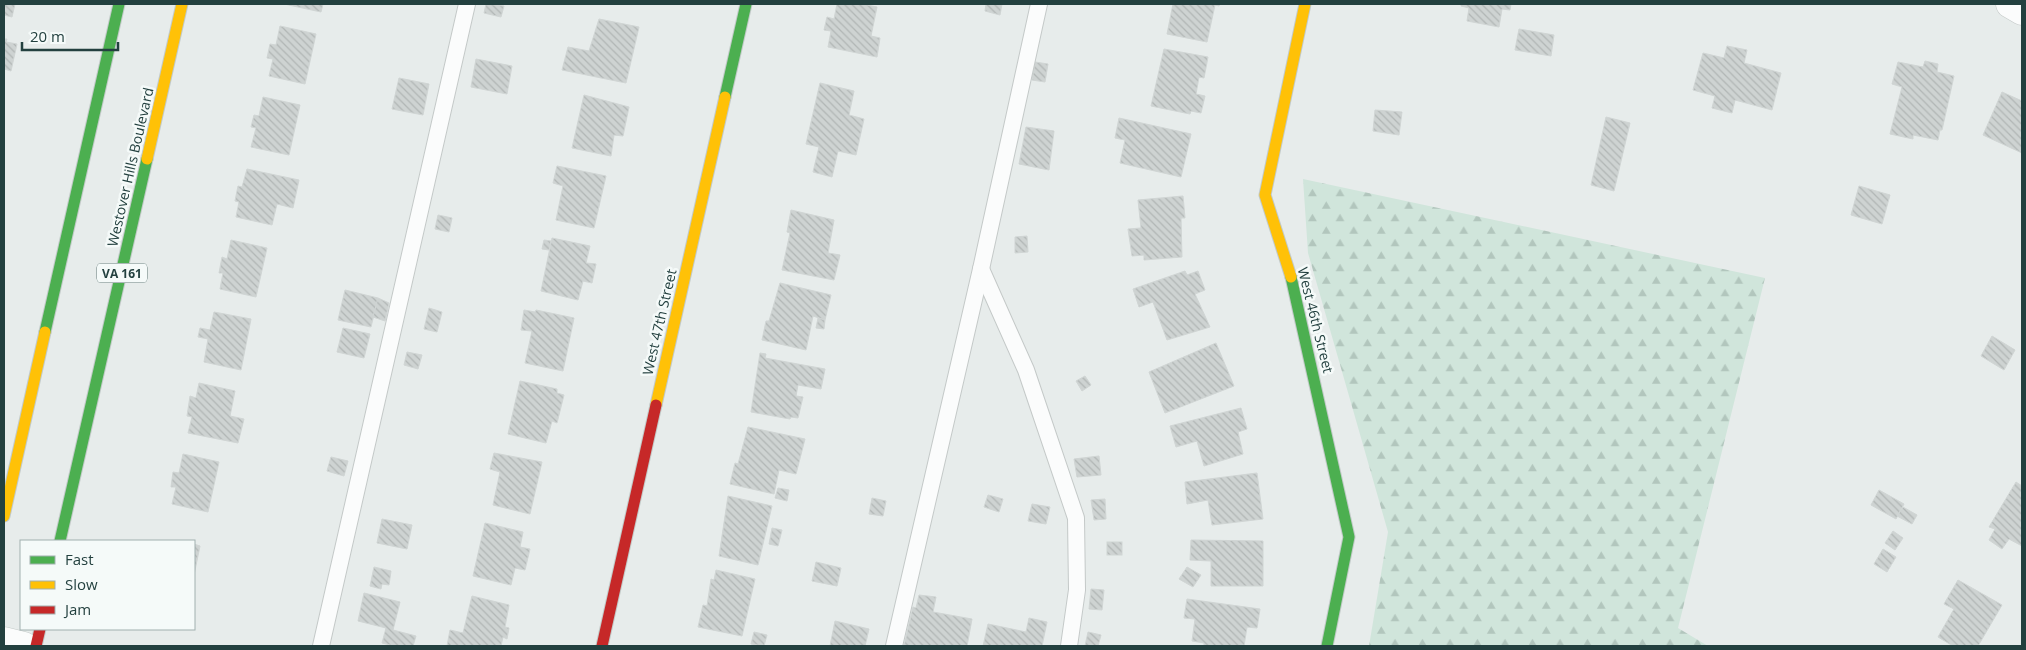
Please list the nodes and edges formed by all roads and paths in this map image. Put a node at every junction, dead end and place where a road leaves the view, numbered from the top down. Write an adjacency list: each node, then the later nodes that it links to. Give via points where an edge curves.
1 (119, 4): 10 (street)
2 (182, 4): 11 (street, Westover Hills Boulevard / VA 161)
3 (467, 4): 16 (lane)
4 (746, 4): 17 (street, West 47th Street)
5 (1039, 4): 9 (lane)
6 (1305, 4): 20 (street, West 46th Street, via 1265,195 1297,295 1349,537)
7 (2010, 4): 8 (street)
8 (2022, 11)
9 (981, 269): 18 (lane); 19 (lane, via 1026,370 1076,518 1077,590)
10 (4, 516)
11 (60, 540)
12 (40, 630): 15 (street)
13 (4, 641): 14 (street)
14 (24, 646)
15 (36, 646)
16 (321, 646)
17 (602, 646)
18 (894, 646)
19 (1068, 646)
20 (1327, 646)

